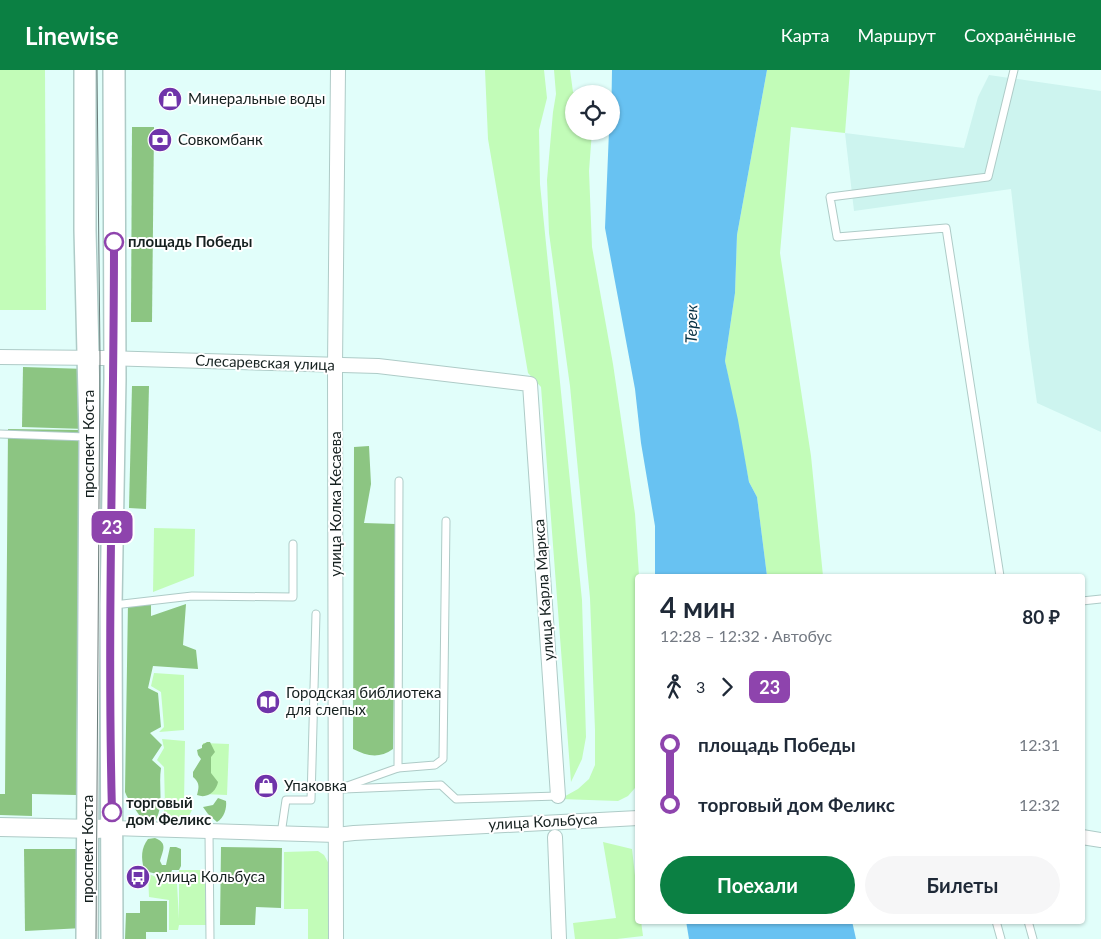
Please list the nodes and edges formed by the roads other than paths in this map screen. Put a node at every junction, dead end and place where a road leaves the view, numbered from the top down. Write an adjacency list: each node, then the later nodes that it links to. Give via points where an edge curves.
1 (85, 70): 6 (main road, проспект Коста)
2 (114, 70): 7 (main road, проспект Коста)
3 (338, 70): 8 (street, улица Колка Кесаева)
4 (1014, 70): 15 (lane, via 988,177 830,197 837,237 946,228)
5 (0, 358): 6 (street, Слесаревская улица)
6 (87, 358): 7 (street, Слесаревская улица); 11 (main road, проспект Коста)
7 (114, 359): 8 (street, Слесаревская улица); 18 (main road, проспект Коста)
8 (336, 366): 9 (street, Слесаревская улица, via 378,366); 21 (street, улица Колка Кесаева)
9 (530, 384): 22 (street, улица Карла Маркса)
10 (0, 434): 11 (lane)
11 (90, 437): 26 (main road, проспект Коста)
12 (399, 481): 20 (lane)
13 (446, 521): 20 (lane, via 443,759 435,765)
14 (293, 544): 18 (lane, via 293,597 192,596)
15 (1000, 574)
16 (1101, 599): 17 (lane)
17 (1085, 601)
18 (111, 605): 25 (main road, проспект Коста)
19 (316, 614): 28 (lane, via 311,800 286,800)
20 (398, 768): 21 (lane)
21 (336, 790): 22 (lane, via 441,785 456,799); 29 (street, улица Колка Кесаева)
22 (558, 796)
23 (635, 818): 29 (street, улица Кольбуса)
24 (0, 827): 26 (street, улица Кольбуса)
25 (112, 828): 26 (street, улица Кольбуса); 27 (street, улица Кольбуса); 36 (main road, проспект Коста)
26 (88, 829): 35 (main road, проспект Коста)
27 (209, 832): 28 (street, улица Кольбуса); 37 (lane)
28 (281, 834): 29 (street, улица Кольбуса)
29 (336, 835): 38 (street, улица Колка Кесаева)
30 (555, 837): 39 (street)
31 (1085, 837): 32 (street)
32 (1101, 840)
33 (997, 924): 40 (lane)
34 (1029, 924): 41 (lane)
35 (87, 939)
36 (112, 939)
37 (210, 939)
38 (336, 939)
39 (559, 939)
40 (1001, 939)
41 (1033, 939)

